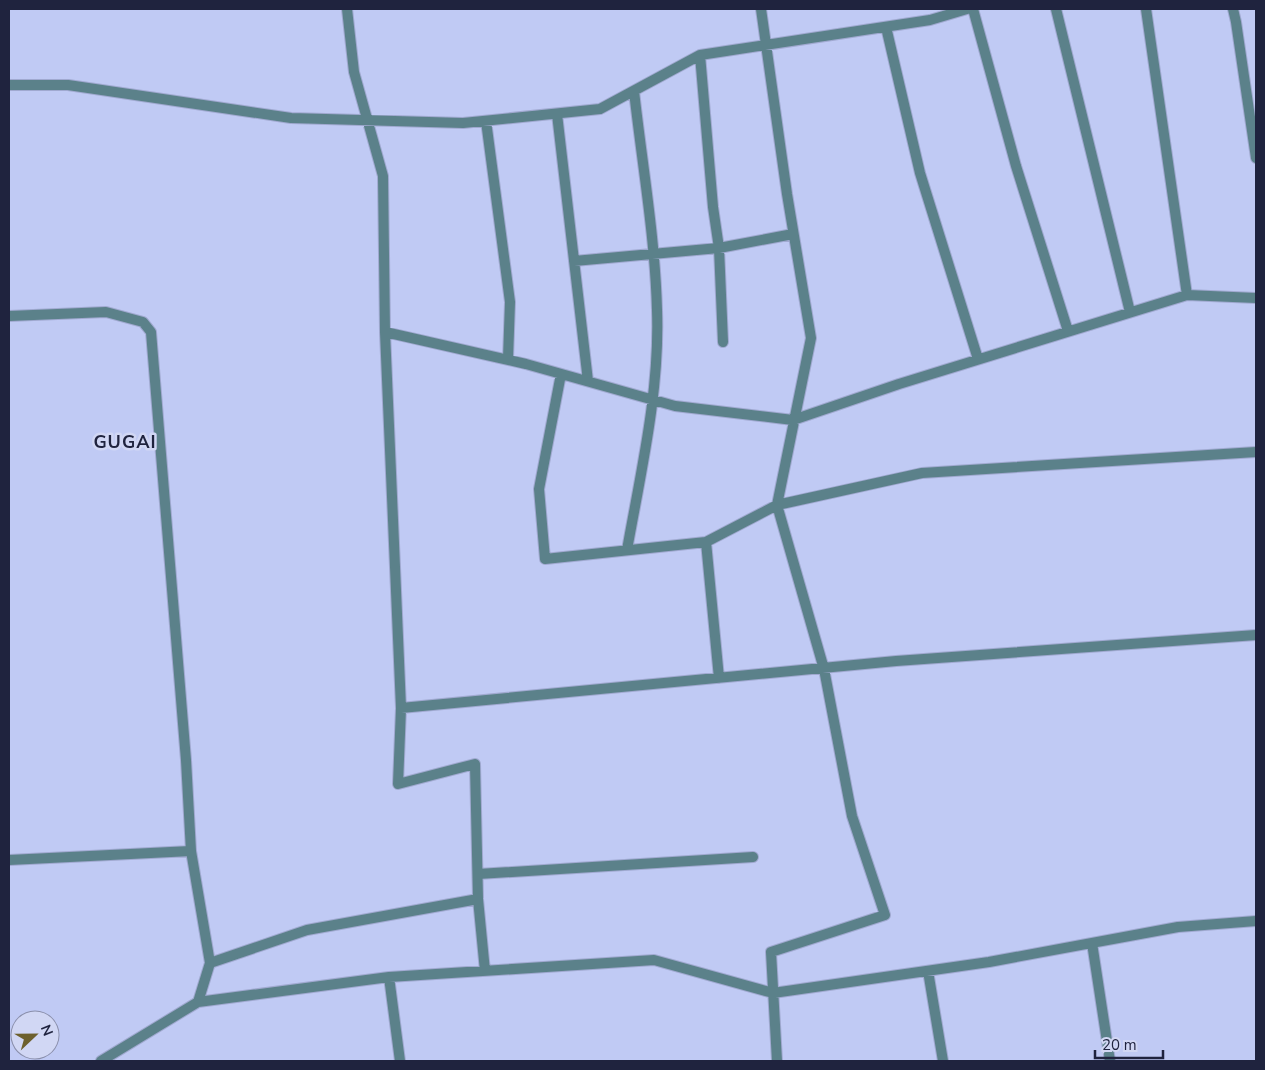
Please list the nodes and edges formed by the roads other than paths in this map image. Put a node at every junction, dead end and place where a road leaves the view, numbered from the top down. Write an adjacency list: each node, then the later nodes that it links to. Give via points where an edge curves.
1 (348, 9): 14 (street, via 354,72)
2 (761, 9): 9 (street)
3 (967, 9): 8 (street, via 930,20)
4 (973, 9): 25 (street, via 1016,166)
5 (1056, 9): 23 (street)
6 (1146, 9): 21 (street)
7 (1233, 9): 16 (street)
8 (886, 27): 9 (street); 28 (street, via 920,173)
9 (766, 45): 10 (street); 17 (street)
10 (700, 55): 12 (street); 18 (street)
11 (9, 85): 14 (street, via 68,85 291,118)
12 (634, 91): 13 (street, via 600,109); 19 (street)
13 (557, 114): 15 (street); 20 (street)
14 (368, 120): 15 (street); 26 (street, via 383,176)
15 (486, 121): 29 (street, via 510,302)
16 (1256, 158)
17 (794, 234): 18 (street); 33 (street, via 811,338)
18 (719, 248): 19 (street); 27 (street)
19 (653, 254): 20 (street); 32 (street, via 657,311)
20 (574, 261): 31 (street)
21 (1187, 295): 22 (street); 23 (street)
22 (1256, 298)
23 (1130, 312): 25 (street)
24 (9, 316): 42 (street, via 106,312 143,322 151,332)
25 (1068, 331): 28 (street)
26 (385, 332): 29 (street); 41 (street)
27 (723, 342)
28 (978, 359): 33 (street)
29 (508, 360): 30 (street)
30 (560, 374): 31 (street); 37 (street, via 539,489 545,559)
31 (588, 381): 32 (street)
32 (653, 400): 33 (street, via 675,406); 37 (street)
33 (793, 420): 35 (street)
34 (1256, 452): 35 (street, via 922,473)
35 (777, 505): 36 (street); 39 (street)
36 (706, 542): 37 (street); 40 (street)
37 (627, 550)
38 (1256, 635): 39 (street)
39 (824, 669): 40 (street); 53 (street, via 852,816 885,915 771,952)
40 (719, 678): 41 (street)
41 (401, 708): 45 (street, via 398,784 475,764)
42 (191, 851): 44 (street); 49 (street)
43 (752, 857): 45 (street)
44 (9, 860)
45 (478, 874): 46 (street)
46 (478, 899): 49 (street, via 307,930); 50 (street)
47 (1256, 921): 48 (street, via 1178,927)
48 (1092, 943): 51 (street); 59 (street)
49 (210, 963): 54 (street)
50 (485, 971): 52 (street); 53 (street, via 654,960)
51 (928, 971): 53 (street); 58 (street)
52 (389, 978): 54 (street); 56 (street)
53 (773, 993): 57 (street)
54 (198, 1002): 55 (street)
55 (101, 1061)
56 (400, 1061)
57 (777, 1061)
58 (943, 1061)
59 (1110, 1061)

